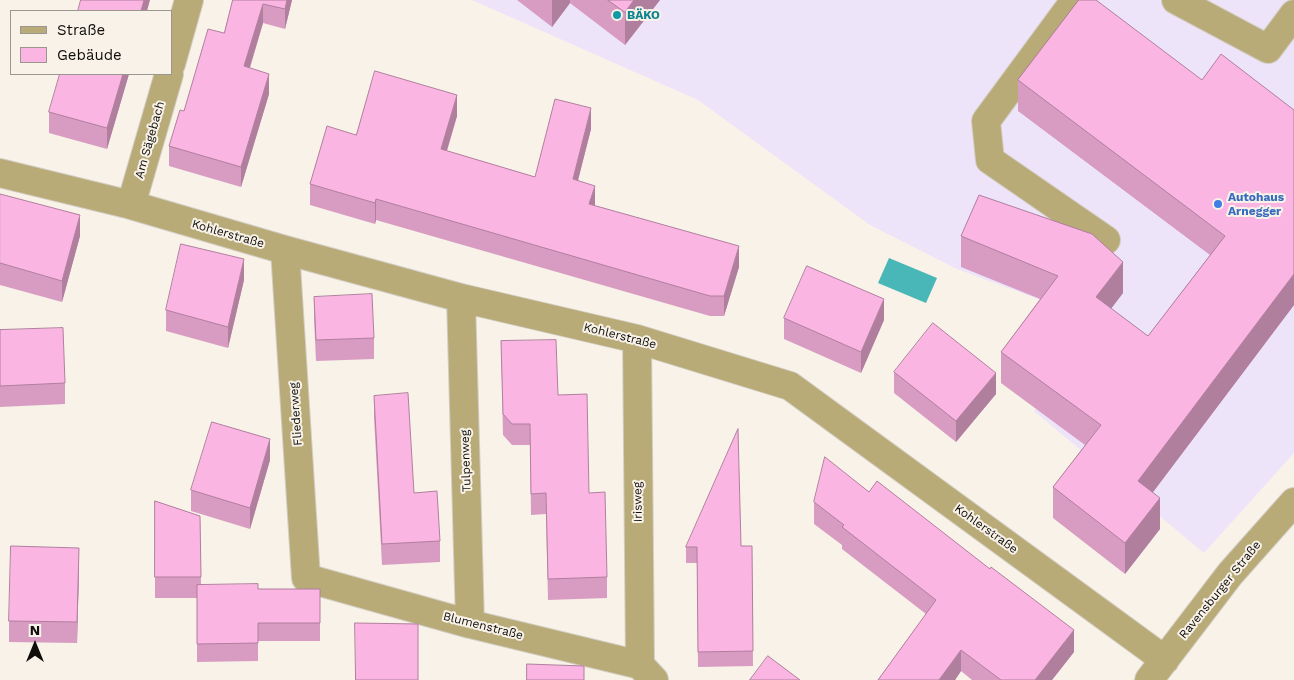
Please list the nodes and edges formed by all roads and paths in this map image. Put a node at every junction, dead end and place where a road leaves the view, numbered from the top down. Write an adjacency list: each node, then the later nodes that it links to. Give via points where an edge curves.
1 (190, 0): 5 (street)
2 (1079, 0): 9 (street, via 1070,7 986,121 990,160)
3 (1176, 0): 4 (street, via 1268,49)
4 (1294, 14)
5 (172, 61)
6 (168, 75): 8 (street, Am Sägebach)
7 (0, 173): 8 (street, Kohlerstraße)
8 (131, 205): 10 (street, Kohlerstraße)
9 (1106, 240)
10 (285, 250): 11 (street, Kohlerstraße); 14 (street, Fliederweg)
11 (461, 298): 12 (street, Kohlerstraße); 15 (street, Tulpenweg)
12 (637, 339): 16 (street, Kohlerstraße, via 790,386); 17 (street, Irisweg)
13 (1294, 502): 16 (street, Ravensburger Straße, via 1230,574)
14 (306, 578): 15 (street, Blumenstraße)
15 (470, 624): 17 (street, Blumenstraße)
16 (1157, 670)
17 (647, 673)

